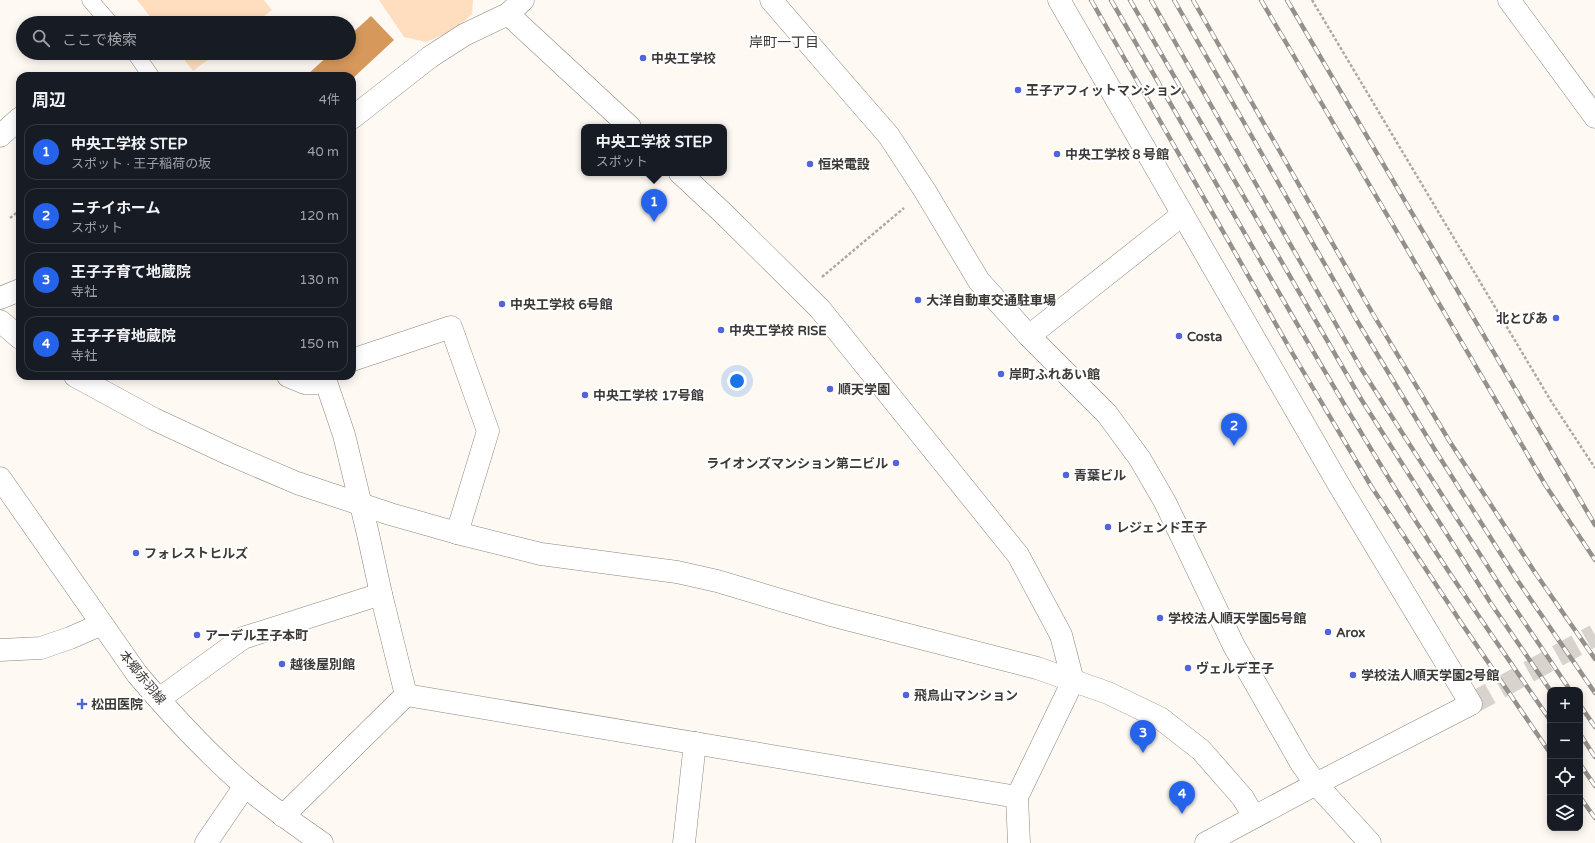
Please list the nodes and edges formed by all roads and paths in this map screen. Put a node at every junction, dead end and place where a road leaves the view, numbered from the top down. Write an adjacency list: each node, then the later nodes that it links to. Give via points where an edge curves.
1 (90, 0): 7 (lane)
2 (771, 0): 16 (street, via 889,136)
3 (1059, 0): 18 (street)
4 (1312, 0): 30 (path, via 1551,401)
5 (1509, 0): 11 (street)
6 (516, 7): 10 (street, via 430,57); 13 (street)
7 (104, 16)
8 (140, 60): 9 (lane)
9 (148, 72)
10 (356, 115)
11 (1595, 117)
12 (16, 122): 14 (street)
13 (627, 124)
14 (0, 136)
15 (683, 176): 21 (street)
16 (925, 191): 21 (path); 25 (street, via 979,281)
17 (16, 213): 19 (path)
18 (1182, 215): 25 (street); 41 (street, via 1339,485 1471,704)
19 (10, 218)
20 (16, 292): 22 (street)
21 (804, 293): 37 (street, via 820,309 1018,554 1061,635)
22 (0, 298)
23 (0, 321): 24 (street)
24 (16, 335)
25 (1029, 336): 41 (street, via 1107,414 1140,458 1165,502 1234,646 1301,763)
26 (356, 359): 33 (street, via 450,327 488,431)
27 (82, 380): 32 (street, via 154,419 229,454 297,483)
28 (298, 380): 29 (street, via 305,383)
29 (324, 380): 32 (street, via 344,434)
30 (1595, 468)
31 (3, 488): 35 (street, 本郷赤羽線)
32 (362, 505): 33 (street); 34 (street)
33 (457, 533): 37 (street, via 541,554 677,572 717,581 831,615 1037,668)
34 (381, 594): 38 (street); 39 (street, via 243,638)
35 (102, 624): 36 (street, via 41,648); 39 (street, 本郷赤羽線)
36 (0, 650)
37 (1073, 681): 43 (street); 45 (street, via 1108,693 1160,718 1200,750 1243,798)
38 (406, 695): 40 (street); 44 (street)
39 (159, 700): 42 (street, 本郷赤羽線)
40 (695, 743): 43 (street); 48 (street)
41 (1316, 784): 45 (street); 51 (street)
42 (245, 786): 44 (street, 本郷赤羽線); 46 (street)
43 (1017, 797): 49 (street)
44 (283, 816): 47 (street, 本郷赤羽線)
45 (1254, 817): 50 (street)
46 (206, 843)
47 (322, 843)
48 (684, 843)
49 (1018, 843)
50 (1206, 843)
51 (1370, 843)

